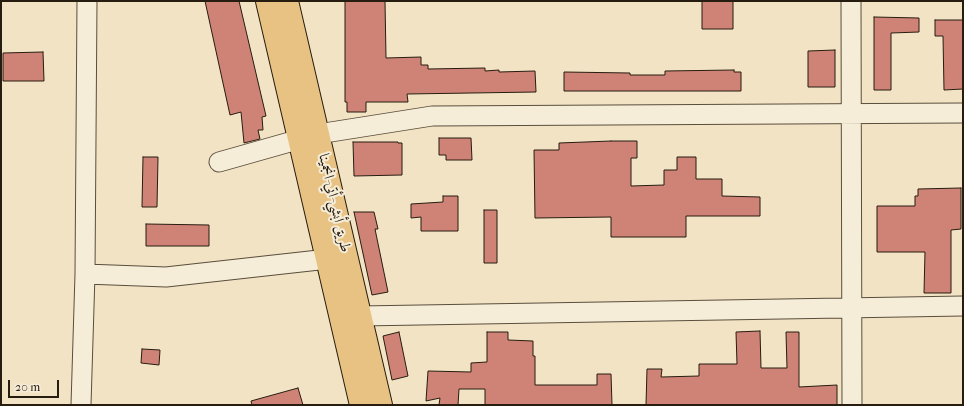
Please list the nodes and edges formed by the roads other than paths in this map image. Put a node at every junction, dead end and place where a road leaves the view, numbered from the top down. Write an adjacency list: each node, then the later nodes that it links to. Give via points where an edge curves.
1 (87, 1): 10 (street)
2 (267, 1): 7 (highway)
3 (287, 1): 7 (highway, طريق أبشي-أتي-انجمينا)
4 (851, 1): 6 (street)
5 (963, 113): 6 (street)
6 (851, 114): 7 (street, via 432,116); 12 (street)
7 (309, 136): 8 (street); 9 (highway); 13 (highway, طريق أبشي-أتي-انجمينا)
8 (219, 162)
9 (328, 259): 10 (street, via 166,277); 15 (highway)
10 (85, 274): 14 (street)
11 (963, 306): 12 (street)
12 (850, 308): 13 (street); 17 (street)
13 (360, 316): 16 (highway, طريق أبشي-أتي-انجمينا)
14 (81, 405)
15 (361, 405)
16 (381, 405)
17 (852, 405)

